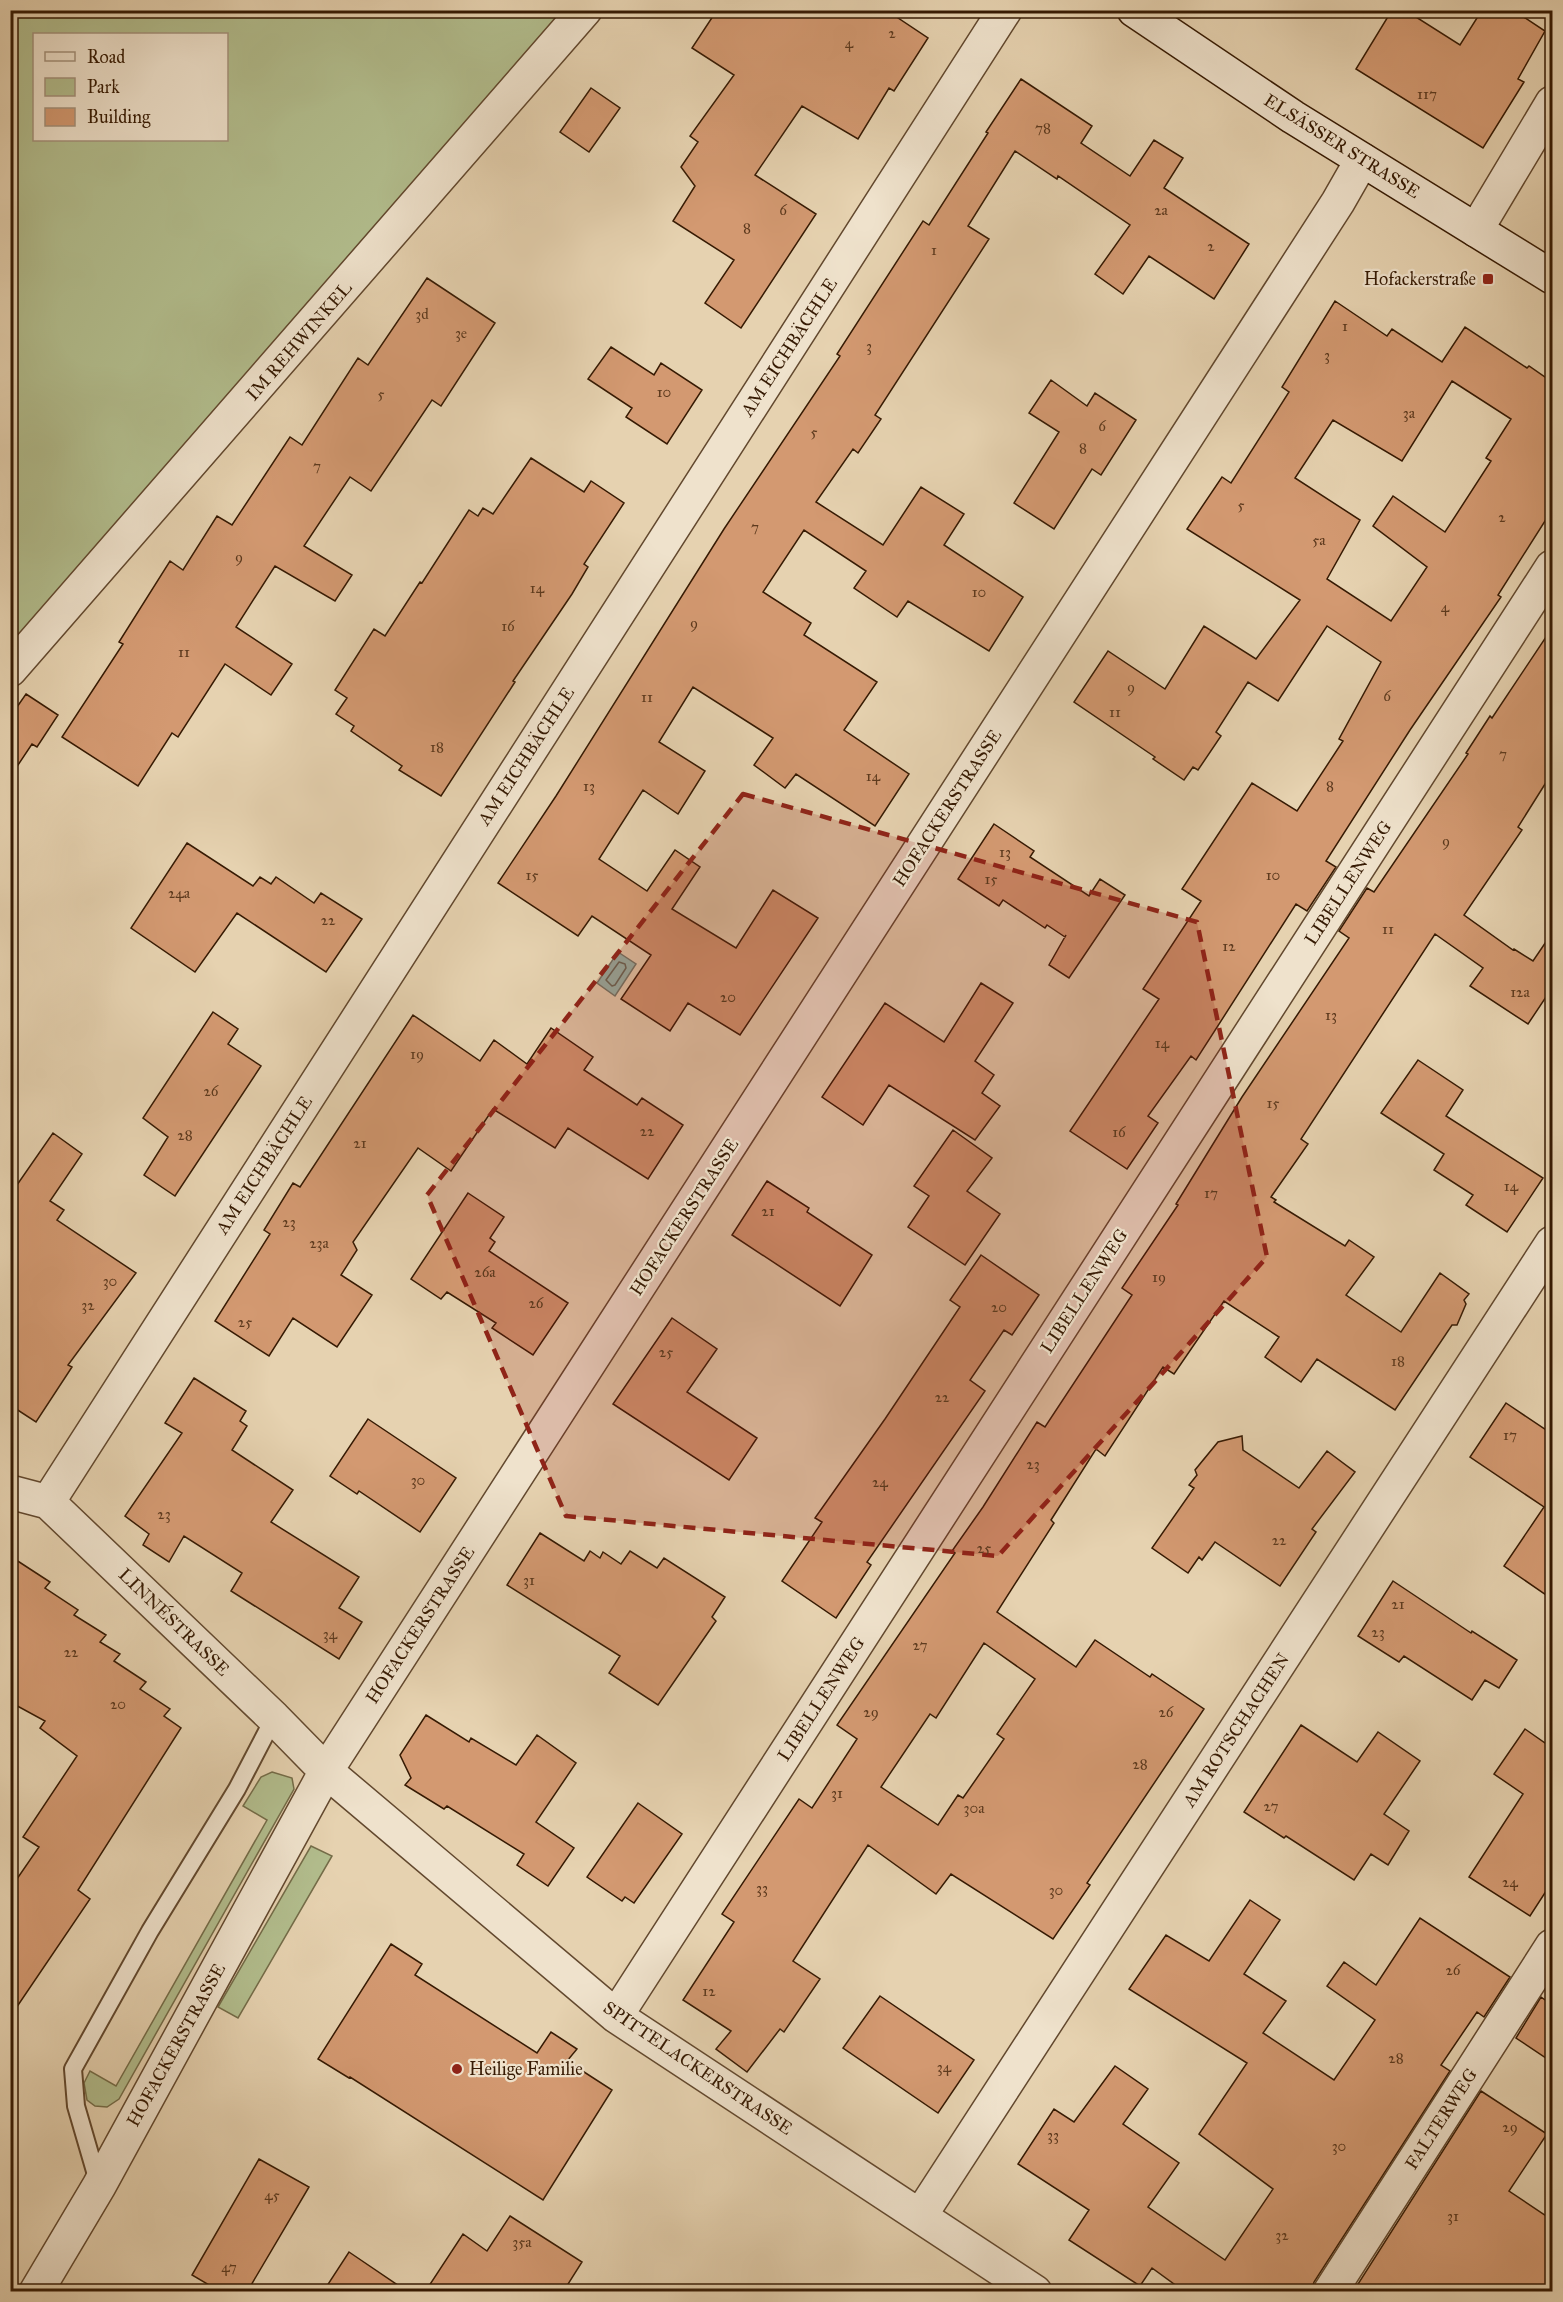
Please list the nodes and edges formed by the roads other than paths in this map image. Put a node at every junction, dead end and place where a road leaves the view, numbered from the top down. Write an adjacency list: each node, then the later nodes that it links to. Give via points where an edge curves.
1 (585, 10): 9 (street, IM REHWINKEL)
2 (1005, 10): 12 (street, AM EICHBÄCHLE)
3 (1134, 10): 5 (street, ELSÄSSER STRASSE)
4 (1552, 103): 6 (street)
5 (1362, 160): 6 (street, ELSÄSSER STRASSE); 14 (street, HOFACKERSTRASSE)
6 (1476, 230): 7 (street, ELSÄSSER STRASSE)
7 (1552, 277)
8 (1552, 567): 16 (street, LIBELLENWEG)
9 (10, 670)
10 (1552, 1243): 18 (street, AM ROTSCHACHEN)
11 (10, 1492): 12 (street, LINNÉSTRASSE)
12 (48, 1502): 13 (street, LINNÉSTRASSE)
13 (274, 1718): 14 (street, LINNÉSTRASSE); 17 (lane, via 237,1790 150,1931 73,2069 76,2106)
14 (326, 1771): 16 (street, SPITTELACKERSTRASSE); 17 (street, HOFACKERSTRASSE)
15 (1552, 1946): 21 (street, FALTERWEG)
16 (616, 2016): 18 (street, SPITTELACKERSTRASSE)
17 (99, 2186): 19 (street, HOFACKERSTRASSE)
18 (920, 2216): 20 (street, SPITTELACKERSTRASSE)
19 (36, 2292)
20 (1035, 2292)
21 (1330, 2292)

